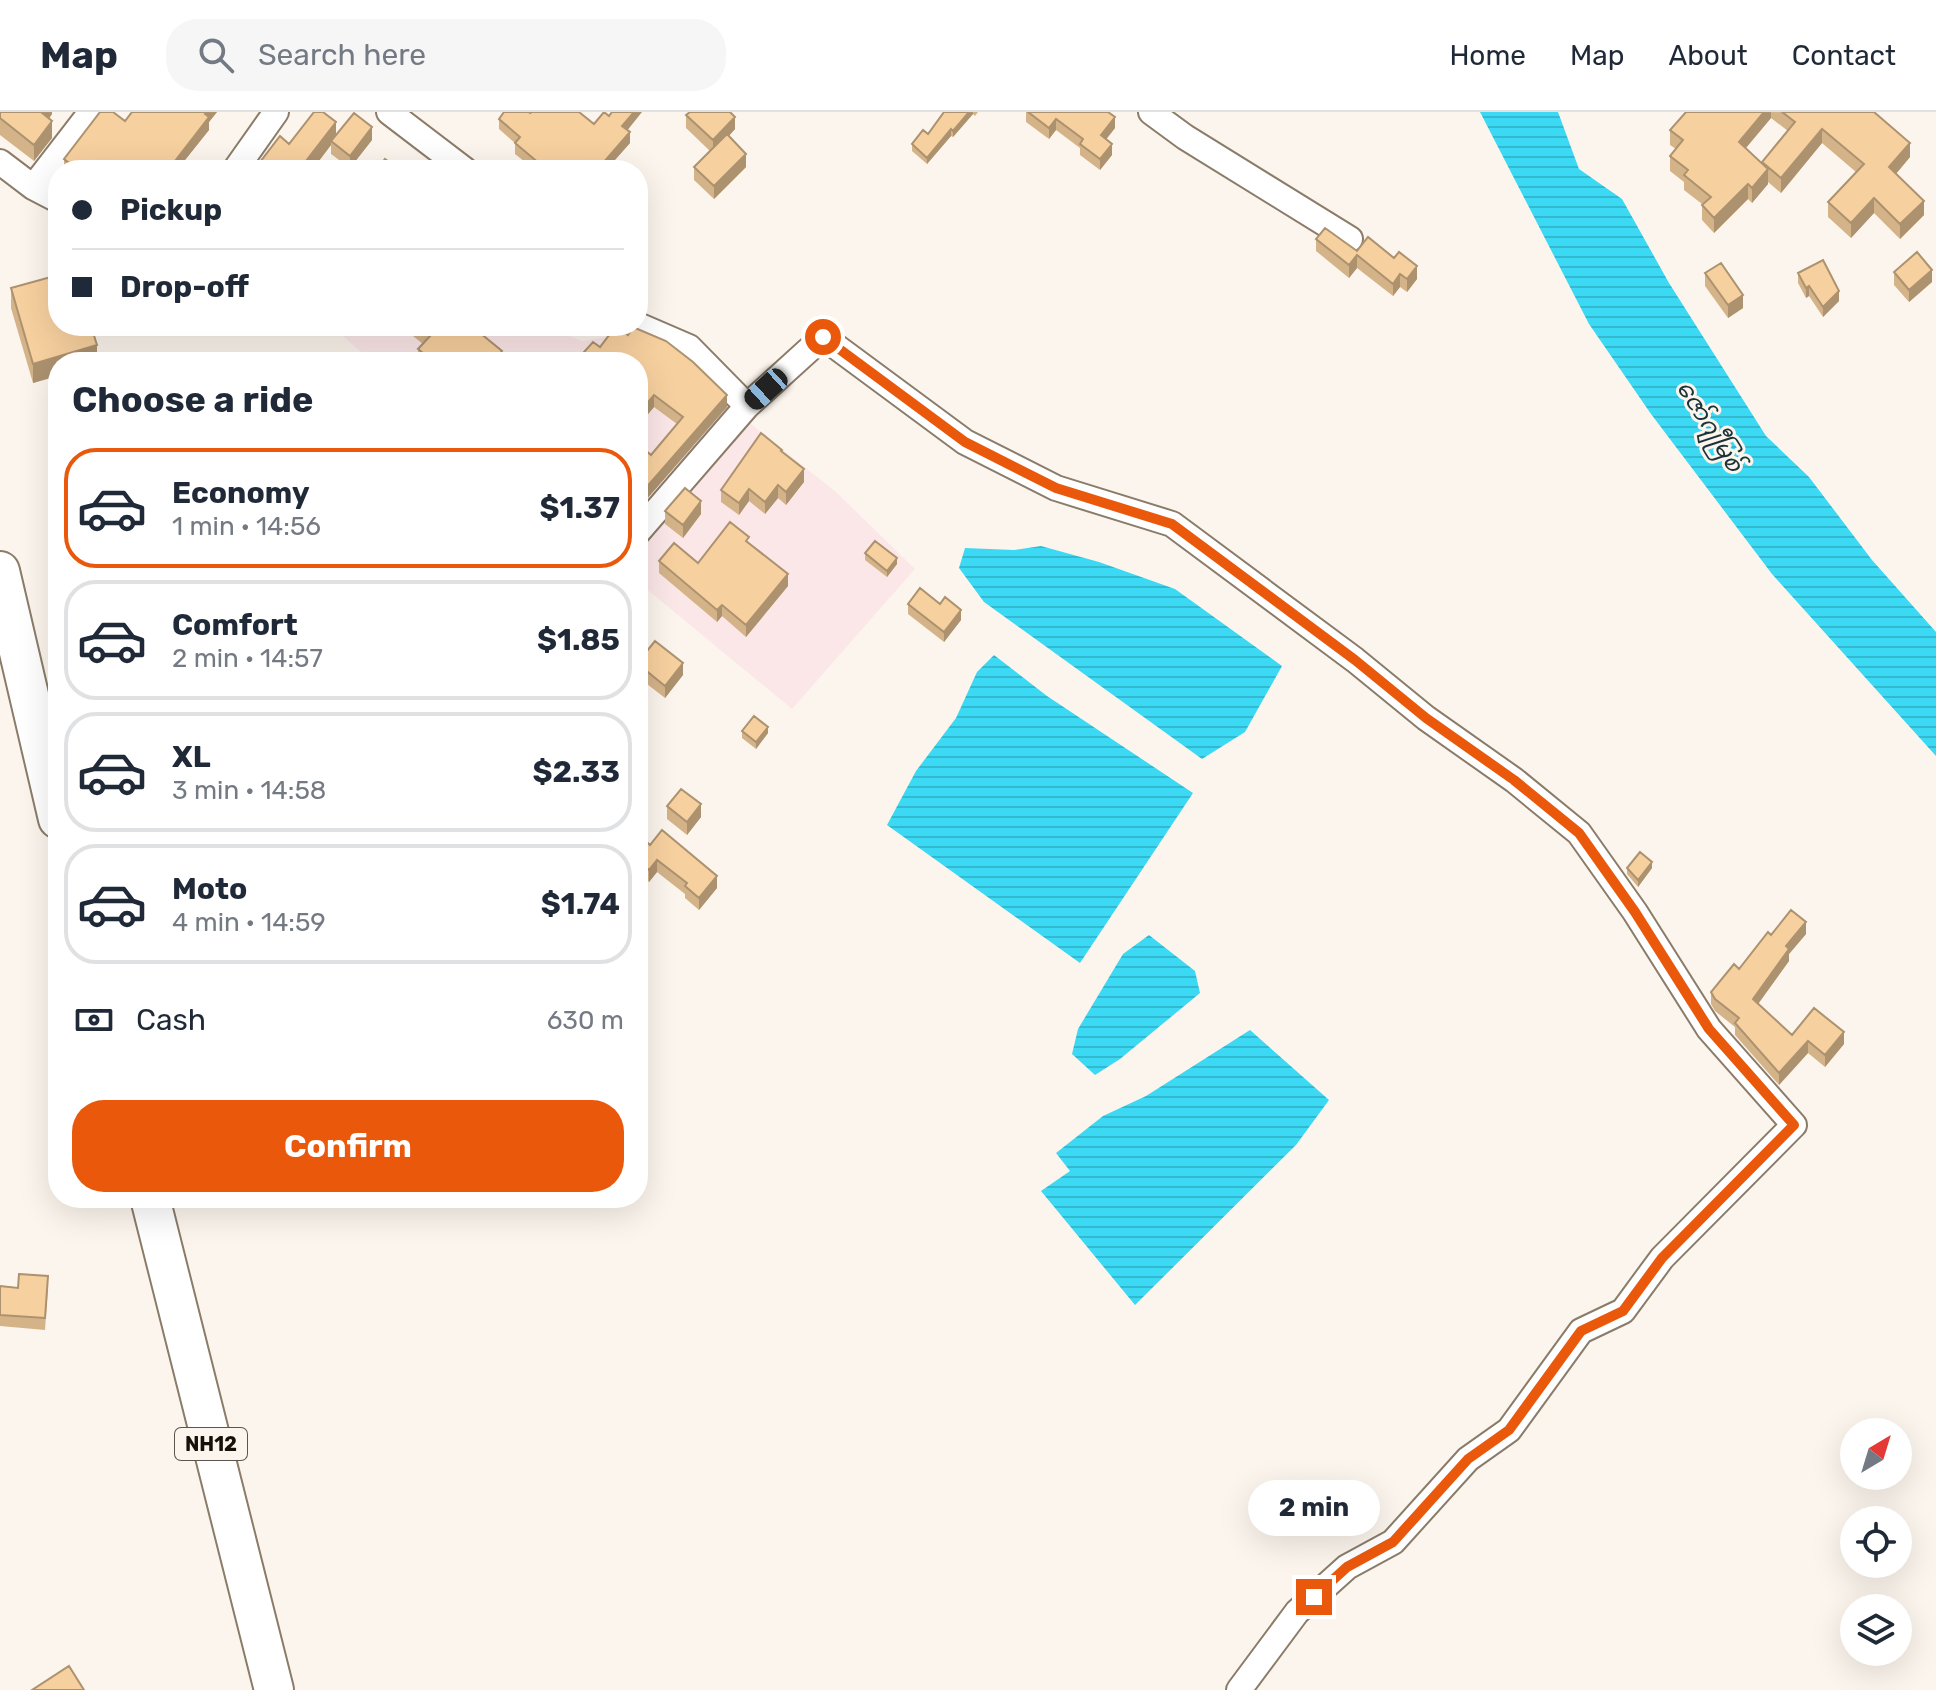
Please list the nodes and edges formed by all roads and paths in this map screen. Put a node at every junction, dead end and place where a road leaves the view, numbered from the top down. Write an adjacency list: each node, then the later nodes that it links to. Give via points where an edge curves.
1 (91, 112): 5 (street)
2 (276, 112): 6 (street)
3 (389, 112): 7 (street)
4 (1151, 112): 12 (street)
5 (54, 160)
6 (242, 160)
7 (452, 160)
8 (0, 162): 10 (street)
9 (48, 168): 10 (street)
10 (33, 187): 11 (street)
11 (48, 195)
12 (1350, 239)
13 (648, 329): 14 (street, via 689,347)
14 (747, 406): 15 (street); 20 (street, via 823,337 965,442 1056,488 1172,524 1579,833 1709,1029 1794,1125 1662,1258 1623,1311 1581,1331 1509,1430 1468,1459 1393,1542 1347,1567 1297,1612)
15 (648, 520)
16 (0, 571): 17 (highway)
17 (48, 776)
18 (153, 1208): 19 (highway, NH12)
19 (274, 1690)
20 (1239, 1690)

